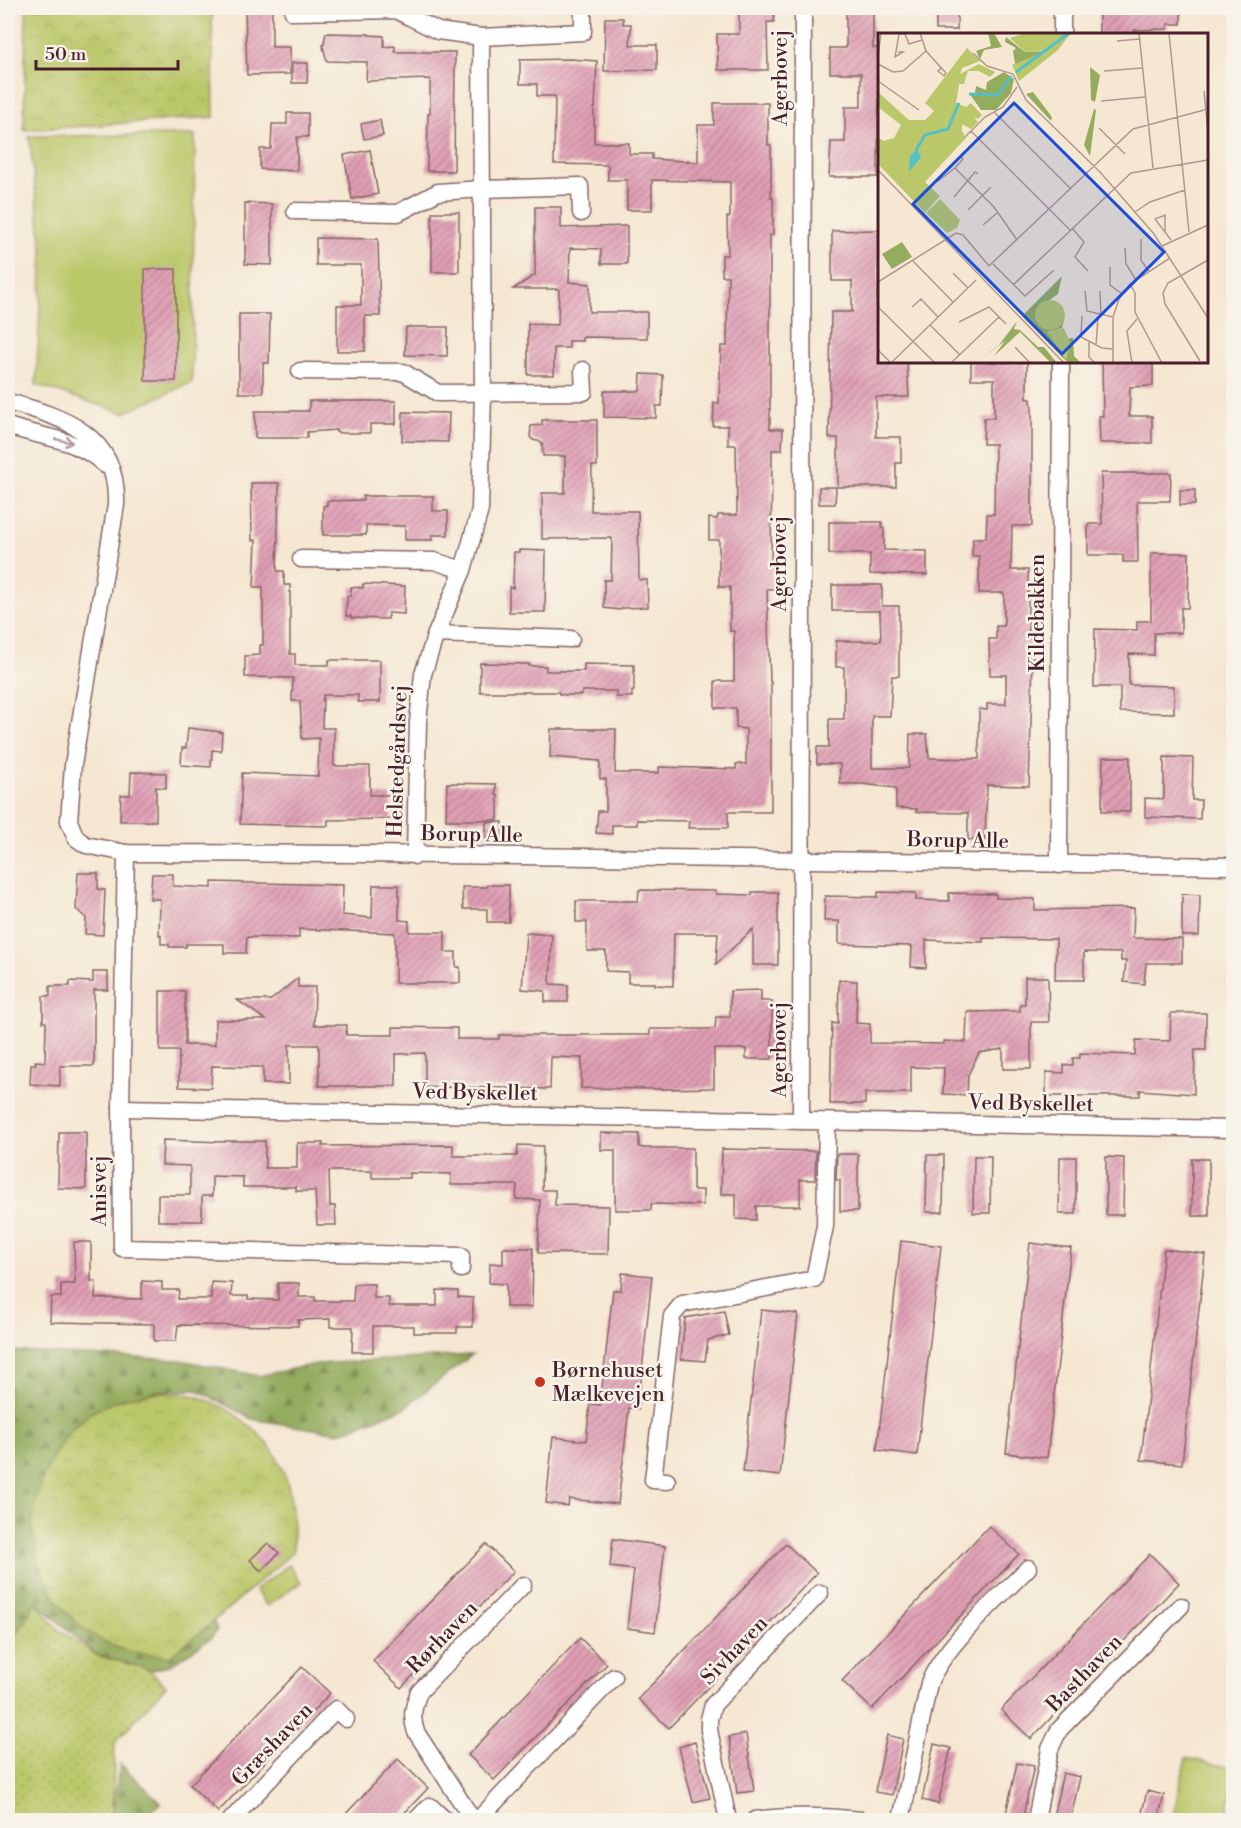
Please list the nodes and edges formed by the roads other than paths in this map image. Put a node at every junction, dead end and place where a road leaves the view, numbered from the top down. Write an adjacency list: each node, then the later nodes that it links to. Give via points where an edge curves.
1 (583, 8): 6 (street, via 583,32)
2 (802, 8): 23 (street, Agerbovej)
3 (1062, 8): 5 (street)
4 (293, 12): 6 (street, via 396,10 438,31)
5 (1062, 33)
6 (480, 37): 7 (street, Helstedgårdsvej)
7 (482, 189): 8 (street, via 438,192 398,213); 9 (street, via 580,186); 13 (street, Helstedgårdsvej)
8 (295, 211)
9 (581, 213)
10 (1061, 363): 24 (street, Kildebakken)
11 (583, 370): 13 (street, via 584,392)
12 (300, 371): 13 (street, via 404,372 438,393)
13 (483, 394): 18 (street, Helstedgårdsvej, via 480,510)
14 (8, 402): 16 (street, Borup Alle, via 77,427 90,436 100,448)
15 (8, 426): 16 (street, one-way to 16, via 75,444 99,459)
16 (115, 482): 21 (street, Borup Alle, via 116,505 73,765 69,821 78,841 97,849)
17 (301, 559): 18 (street, via 434,561)
18 (463, 570): 19 (street, Helstedgårdsvej)
19 (436, 634): 20 (street); 22 (street, Helstedgårdsvej, via 423,674 418,722)
20 (571, 639)
21 (126, 853): 22 (street, Borup Alle); 26 (street, Anisvej)
22 (416, 856): 23 (street, Borup Alle)
23 (801, 861): 24 (street, Borup Alle); 27 (street, Agerbovej)
24 (1059, 865): 25 (street, Borup Alle)
25 (1233, 866)
26 (121, 1108): 27 (street, Ved Byskellet); 30 (street, Anisvej, via 122,1248 461,1256)
27 (801, 1121): 28 (street, Ved Byskellet)
28 (827, 1122): 29 (street, Ved Byskellet); 31 (street, via 825,1226 814,1279 682,1304 672,1316 653,1480)
29 (1233, 1129)
30 (461, 1269)
31 (667, 1481)
32 (1028, 1569): 47 (street, via 935,1667)
33 (523, 1585): 42 (street, Rørhaven, via 419,1692 413,1706 416,1732)
34 (820, 1593): 44 (street, Sivhaven, via 713,1705 709,1730)
35 (1181, 1606): 48 (street, Basthaven, via 1059,1730 1050,1749)
36 (614, 1677): 43 (street)
37 (346, 1719): 39 (street, Græshaven, via 336,1709)
38 (840, 1819): 45 (street); 46 (street)
39 (231, 1821)
40 (416, 1821): 41 (street, via 430,1806)
41 (445, 1821)
42 (473, 1821)
43 (478, 1821)
44 (728, 1821)
45 (755, 1821)
46 (861, 1821)
47 (901, 1821)
48 (1036, 1821)

